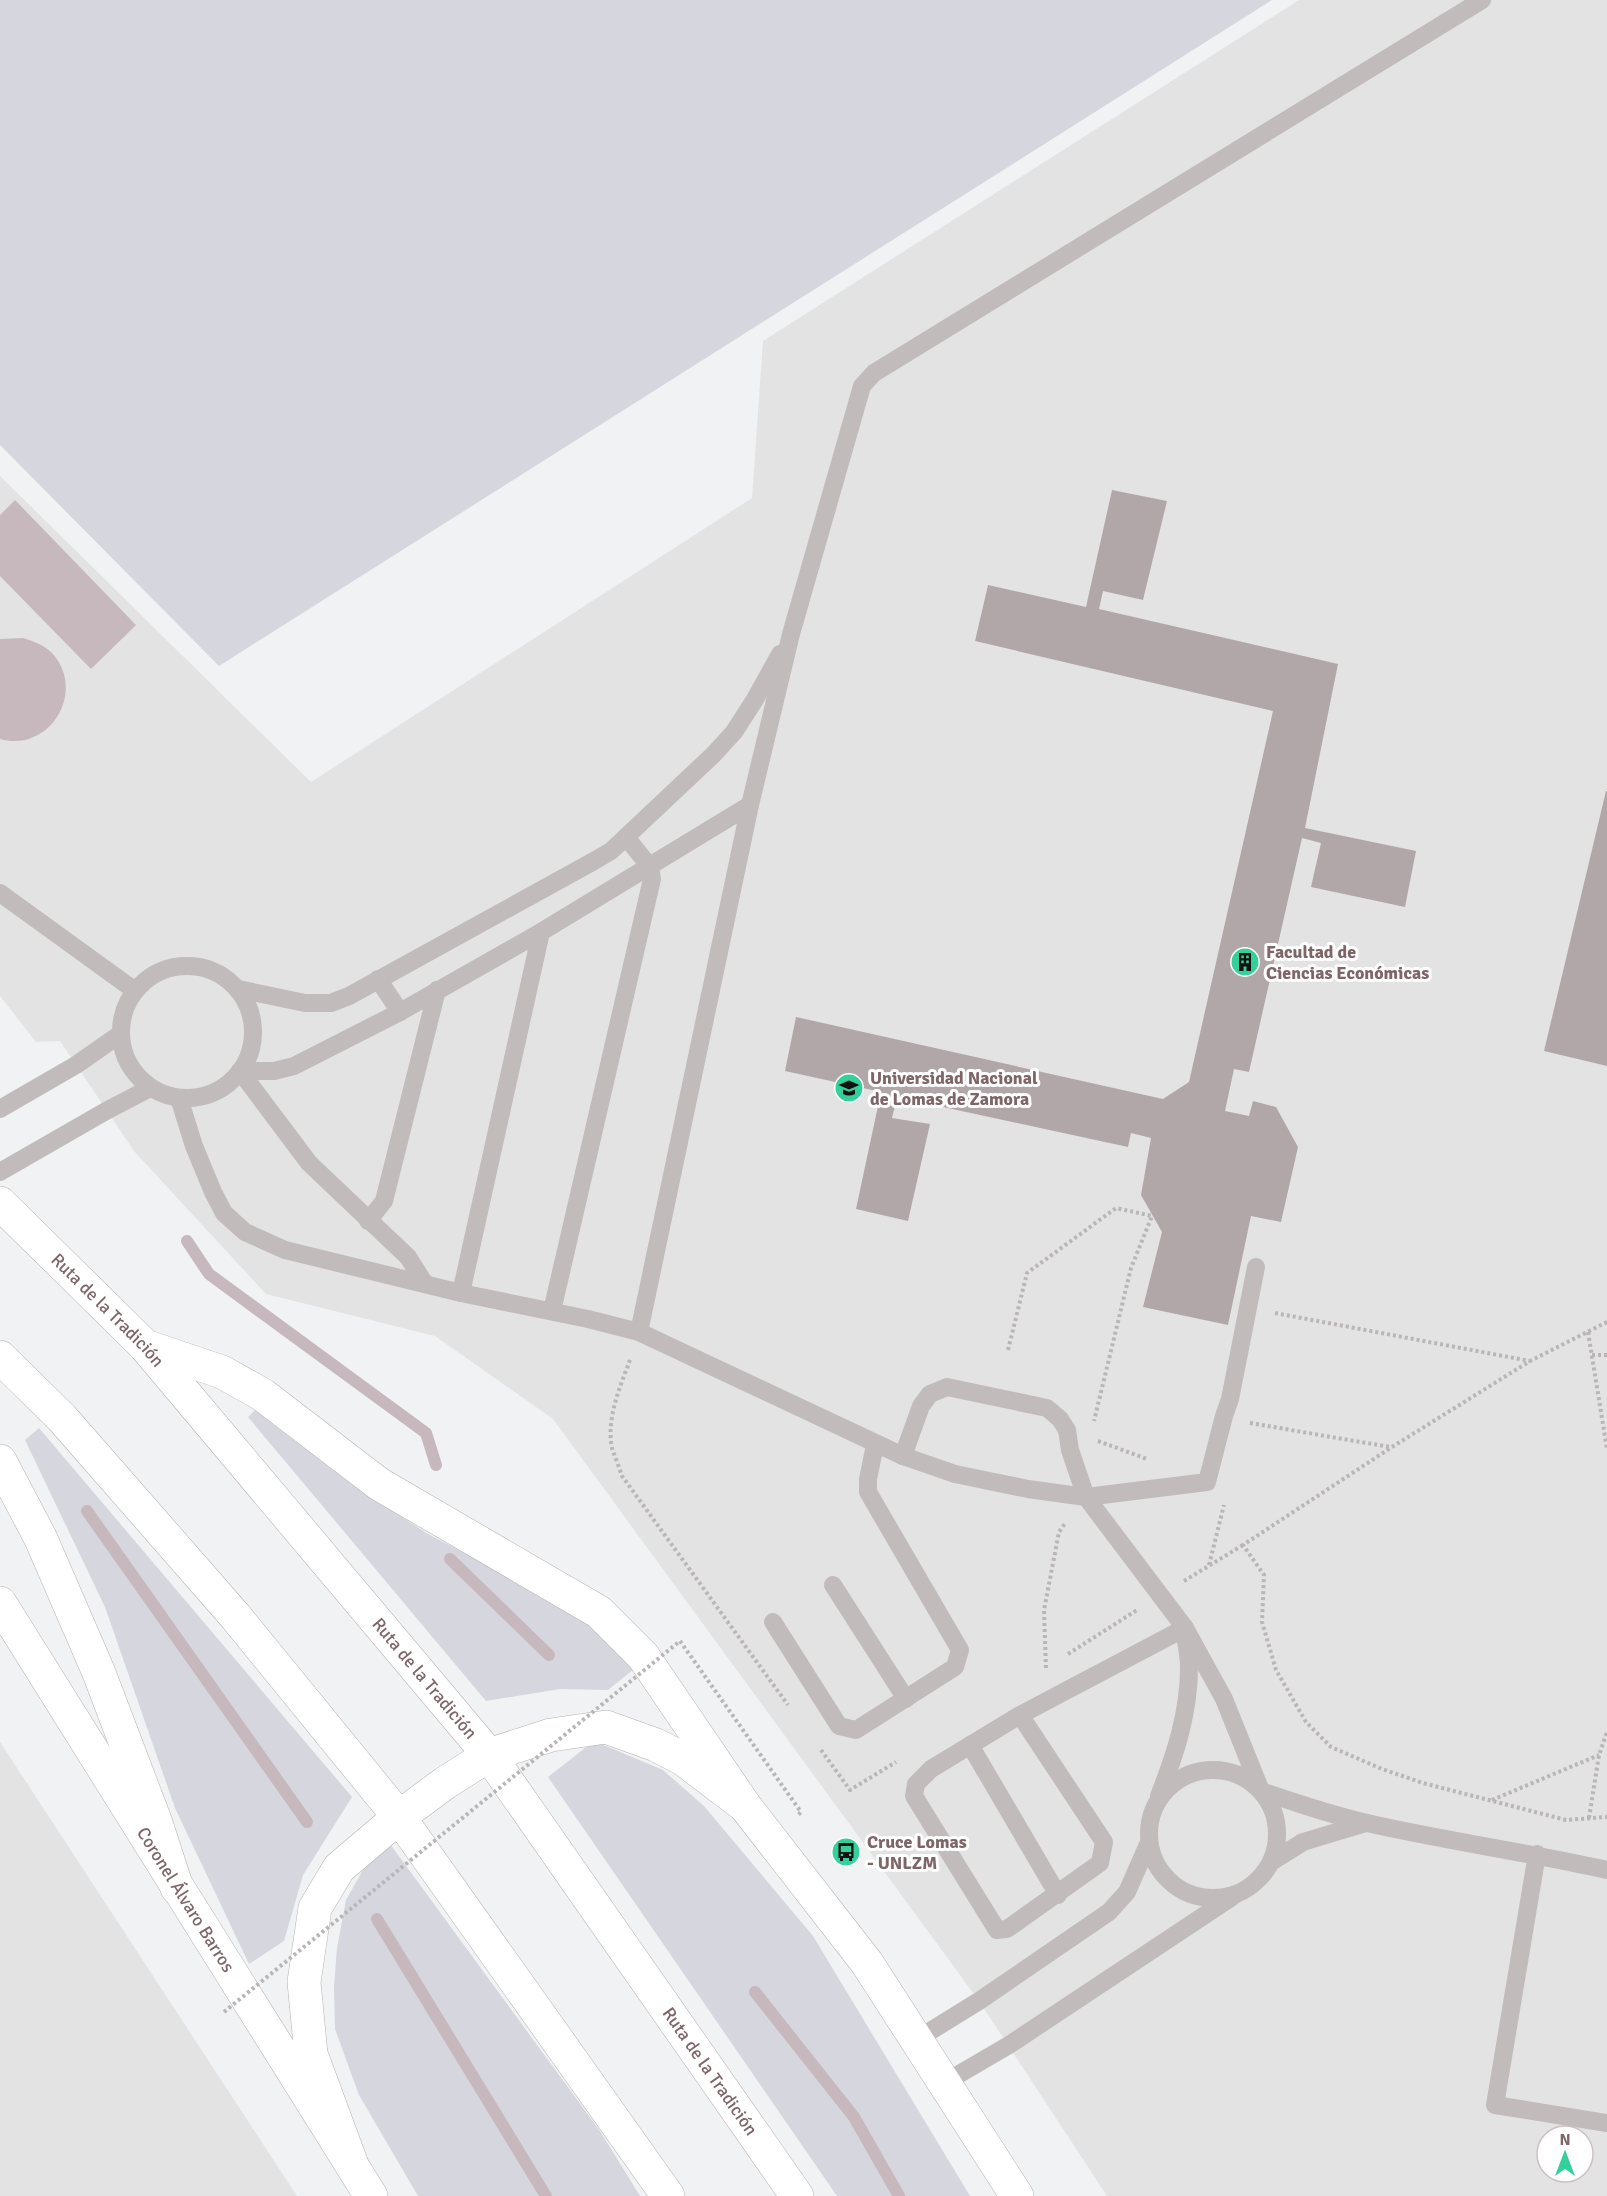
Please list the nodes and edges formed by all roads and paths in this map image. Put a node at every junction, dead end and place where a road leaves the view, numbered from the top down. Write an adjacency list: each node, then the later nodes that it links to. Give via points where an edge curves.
1 (1482, 0): 2 (lane, via 874,373 862,386)
2 (791, 634): 3 (lane); 4 (lane, via 734,732)
3 (750, 805): 5 (lane); 27 (lane)
4 (626, 837): 5 (lane); 8 (lane, via 594,861)
5 (650, 867): 7 (lane); 24 (lane, via 652,879)
6 (0, 893): 10 (lane)
7 (541, 932): 11 (lane); 23 (lane)
8 (378, 979): 9 (lane, via 331,1003 305,1003); 12 (lane)
9 (238, 989): 10 (lane, via 211,970 177,966 146,978); 14 (lane, via 252,1021 253,1039)
10 (134, 990): 13 (lane, via 122,1011)
11 (437, 990): 12 (lane); 20 (lane, via 384,1201)
12 (400, 1012): 14 (lane, via 294,1066 274,1071)
13 (119, 1035): 15 (lane, via 130,1065); 17 (lane)
14 (240, 1071): 16 (lane, via 231,1084 213,1093); 20 (lane, via 309,1163)
15 (150, 1088): 16 (lane); 18 (lane)
16 (178, 1098): 22 (lane, via 213,1192 224,1213 245,1232 285,1250)
17 (0, 1109)
18 (0, 1172)
19 (0, 1203): 29 (main road, Ruta de la Tradición)
20 (368, 1221): 22 (lane, via 408,1257)
21 (1256, 1267): 35 (lane)
22 (425, 1284): 23 (lane)
23 (461, 1293): 24 (lane)
24 (552, 1311): 27 (lane)
25 (1271, 1312): 34 (path)
26 (1607, 1322): 28 (path)
27 (639, 1332): 38 (lane)
28 (1588, 1332): 31 (path); 34 (path)
29 (145, 1346): 57 (main road, Ruta de la Tradición); 62 (main road, via 222,1371 263,1395 379,1484 599,1612 643,1656)
30 (1008, 1350): 36 (path, via 1028,1273 1116,1208 1152,1216 1131,1268)
31 (1592, 1355): 32 (path); 40 (path)
32 (1607, 1355)
33 (0, 1357): 63 (main road, via 62,1418 236,1617)
34 (1530, 1361): 39 (path)
35 (1224, 1416): 39 (path, via 1245,1423); 44 (lane, via 1207,1482)
36 (1093, 1427)
37 (1090, 1438): 43 (path)
38 (875, 1445): 41 (lane); 52 (lane, via 868,1492 960,1650 955,1667)
39 (1392, 1447): 45 (path)
40 (1607, 1449)
41 (903, 1456): 44 (lane, via 955,1474); 44 (lane, via 921,1406 930,1394 947,1387 1047,1408 1067,1430)
42 (0, 1461): 71 (main road, via 41,1539 99,1674)
43 (1156, 1461)
44 (1086, 1497): 50 (lane); 51 (path, via 1059,1532 1044,1610)
45 (1243, 1545): 46 (path); 61 (path, via 1264,1575 1262,1622 1276,1670 1306,1722 1331,1747 1382,1769)
46 (1209, 1566)
47 (833, 1585): 52 (lane)
48 (0, 1603): 71 (main road, Coronel Álvaro Barros)
49 (772, 1622): 52 (lane, via 839,1726 856,1730)
50 (1185, 1628): 54 (lane); 59 (lane, via 1224,1699); 60 (lane, via 1189,1668 1182,1726)
51 (1046, 1668)
52 (906, 1699)
53 (725, 1702): 74 (path, bridge, via 680,1641)
54 (1020, 1715): 56 (lane); 73 (lane, via 1104,1842 1100,1863)
55 (1607, 1732): 58 (path)
56 (970, 1745): 73 (lane); 73 (lane, via 931,1769 916,1784 914,1796 997,1930 1007,1929)
57 (489, 1755): 62 (main road, via 551,1735 606,1727 682,1759); 63 (main road); 81 (main road, Ruta de la Tradición)
58 (1599, 1755): 61 (path); 65 (path)
59 (1261, 1791): 60 (lane, via 1240,1776 1205,1770 1184,1777); 66 (lane); 69 (lane, via 1273,1810 1278,1831)
60 (1157, 1800): 67 (lane)
61 (1490, 1800): 65 (path, via 1566,1820)
62 (746, 1806): 75 (main road, via 867,1964)
63 (399, 1817): 78 (main road, via 339,1868 315,1908 304,1982 311,2054); 80 (main road)
64 (1607, 1817): 65 (path)
65 (1589, 1818)
66 (1366, 1823): 68 (lane); 69 (lane, via 1303,1842)
67 (1149, 1842): 72 (lane, via 1155,1863 1168,1881 1188,1893 1215,1899); 75 (lane, via 1127,1892 1109,1912)
68 (1537, 1854): 70 (lane); 77 (lane, via 1495,2105)
69 (1271, 1862): 72 (lane, via 1258,1880)
70 (1607, 1870)
71 (177, 1888): 78 (main road, Coronel Álvaro Barros)
72 (1237, 1894): 76 (lane, via 1009,2045)
73 (1058, 1895)
74 (224, 2012)
75 (916, 2040): 76 (main road)
76 (944, 2083): 82 (main road)
77 (1607, 2123)
78 (352, 2164): 79 (main road, Coronel Álvaro Barros)
79 (371, 2196)
80 (668, 2196)
81 (797, 2196)
82 (1017, 2196)

